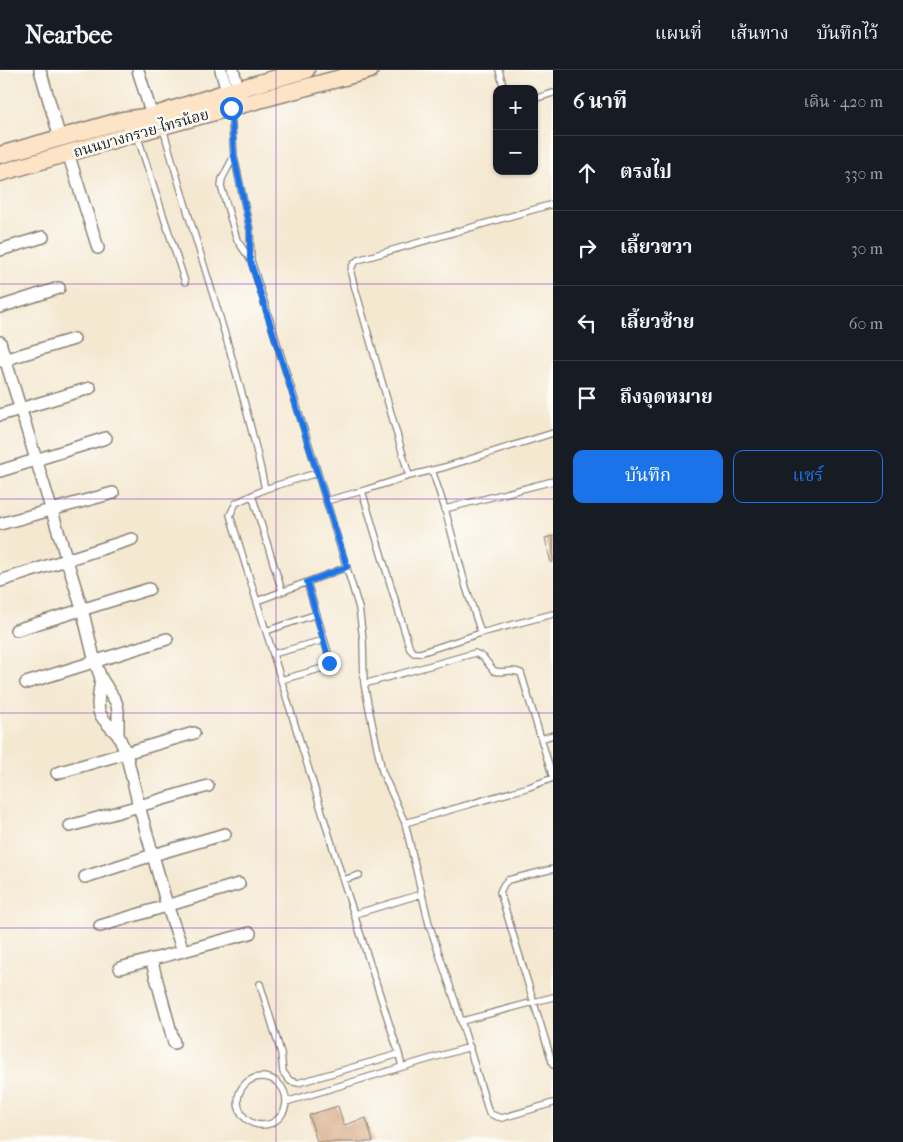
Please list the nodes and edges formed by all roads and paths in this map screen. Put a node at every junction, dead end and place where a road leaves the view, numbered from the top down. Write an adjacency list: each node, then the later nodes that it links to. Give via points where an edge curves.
1 (40, 70): 15 (street)
2 (138, 70): 13 (street)
3 (221, 70): 9 (street)
4 (233, 70): 9 (street)
5 (306, 70): 9 (main road, ถนนบางกรวย-ไทรน้อย)
6 (370, 70): 12 (main road, ถนนบางกรวย-ไทรน้อย)
7 (499, 70): 8 (lane)
8 (503, 85)
9 (233, 90): 12 (street); 13 (main road, ถนนบางกรวย-ไทรน้อย)
10 (553, 93): 11 (lane)
11 (538, 98)
12 (237, 106): 13 (main road, ถนนบางกรวย-ไทรน้อย); 18 (lane)
13 (157, 121): 14 (main road, ถนนบางกรวย-ไทรน้อย); 15 (main road, ถนนบางกรวย-ไทรน้อย, via 123,120); 42 (lane, via 236,372)
14 (137, 133): 16 (main road, ถนนบางกรวย-ไทรน้อย); 25 (lane)
15 (60, 138): 17 (main road, ถนนบางกรวย-ไทรน้อย)
16 (68, 153): 19 (main road, ถนนบางกรวย-ไทรน้อย); 22 (street)
17 (0, 155)
18 (234, 156): 24 (lane, via 250,230); 24 (lane, via 221,186 237,240)
19 (0, 173)
20 (553, 204): 40 (lane, via 353,263 351,274)
21 (43, 237): 23 (street)
22 (98, 248)
23 (0, 250)
24 (250, 260): 39 (lane)
25 (185, 282)
26 (59, 288): 27 (street)
27 (0, 307)
28 (74, 339): 30 (street)
29 (0, 342): 30 (street)
30 (3, 360): 32 (street)
31 (90, 388): 32 (street)
32 (20, 408): 33 (street); 36 (street)
33 (0, 415)
34 (553, 433): 38 (lane)
35 (106, 438): 36 (street)
36 (36, 459): 37 (street); 48 (street)
37 (0, 470)
38 (432, 470): 40 (lane); 47 (lane)
39 (318, 474): 42 (lane); 46 (lane)
40 (409, 476): 43 (lane)
41 (553, 481): 47 (lane)
42 (265, 489): 45 (lane)
43 (362, 491): 46 (lane); 63 (lane, via 410,649 420,653)
44 (113, 493): 48 (street)
45 (252, 495): 56 (lane); 57 (lane, via 236,503 230,515)
46 (326, 501): 52 (lane)
47 (445, 509): 63 (lane)
48 (52, 511): 49 (street); 51 (street)
49 (0, 524)
50 (132, 539): 51 (street)
51 (67, 560): 53 (street); 58 (street)
52 (347, 567): 54 (lane); 71 (lane, via 359,608)
53 (0, 581)
54 (307, 582): 56 (lane); 59 (lane)
55 (149, 590): 58 (street)
56 (282, 591): 57 (lane)
57 (256, 601): 62 (lane)
58 (82, 609): 61 (street); 67 (street)
59 (317, 614): 62 (lane); 65 (lane)
60 (553, 614): 63 (lane)
61 (16, 630)
62 (266, 631): 66 (lane)
63 (481, 633)
64 (167, 638): 67 (street)
65 (324, 640): 66 (lane); 69 (lane, via 329,663 324,668)
66 (273, 654): 69 (lane)
67 (95, 662): 68 (street); 70 (street)
68 (101, 678): 73 (street, via 116,702); 73 (street, via 98,711)
69 (281, 680): 88 (lane)
70 (26, 683)
71 (364, 684): 75 (lane, via 475,653 483,657 494,671 501,673 513,669 521,672); 81 (lane, via 382,771)
72 (194, 733): 76 (street)
73 (118, 735): 76 (street)
74 (553, 736): 75 (lane)
75 (541, 739): 78 (lane)
76 (126, 753): 77 (street); 80 (street)
77 (58, 773)
78 (553, 778): 81 (lane)
79 (208, 786): 80 (street)
80 (139, 806): 82 (street); 84 (street)
81 (405, 823): 90 (lane)
82 (70, 826)
83 (225, 834): 84 (street)
84 (153, 854): 87 (street); 91 (street)
85 (553, 869): 100 (lane, via 508,880 500,892)
86 (359, 875): 88 (lane)
87 (85, 877)
88 (343, 880): 92 (lane)
89 (239, 884): 91 (street)
90 (422, 894): 92 (lane); 101 (lane)
91 (168, 905): 93 (street); 95 (street)
92 (355, 914): 104 (lane)
93 (100, 926)
94 (250, 933): 95 (street)
95 (183, 951): 96 (street)
96 (151, 959): 97 (street); 102 (street)
97 (120, 968)
98 (260, 984): 104 (lane, via 281,1053 283,1072 290,1082 298,1083)
99 (553, 997): 100 (lane)
100 (534, 1003): 101 (lane); 105 (lane)
101 (462, 1021): 103 (lane)
102 (174, 1043)
103 (470, 1047): 106 (lane); 108 (lane, via 489,1113 502,1118)
104 (399, 1054): 106 (lane)
105 (553, 1065)
106 (402, 1067): 107 (lane)
107 (286, 1102): 107 (lane, via 280,1117 267,1125 251,1123 244,1118 238,1104 241,1088 261,1076 276,1081 285,1094)
108 (553, 1104)

